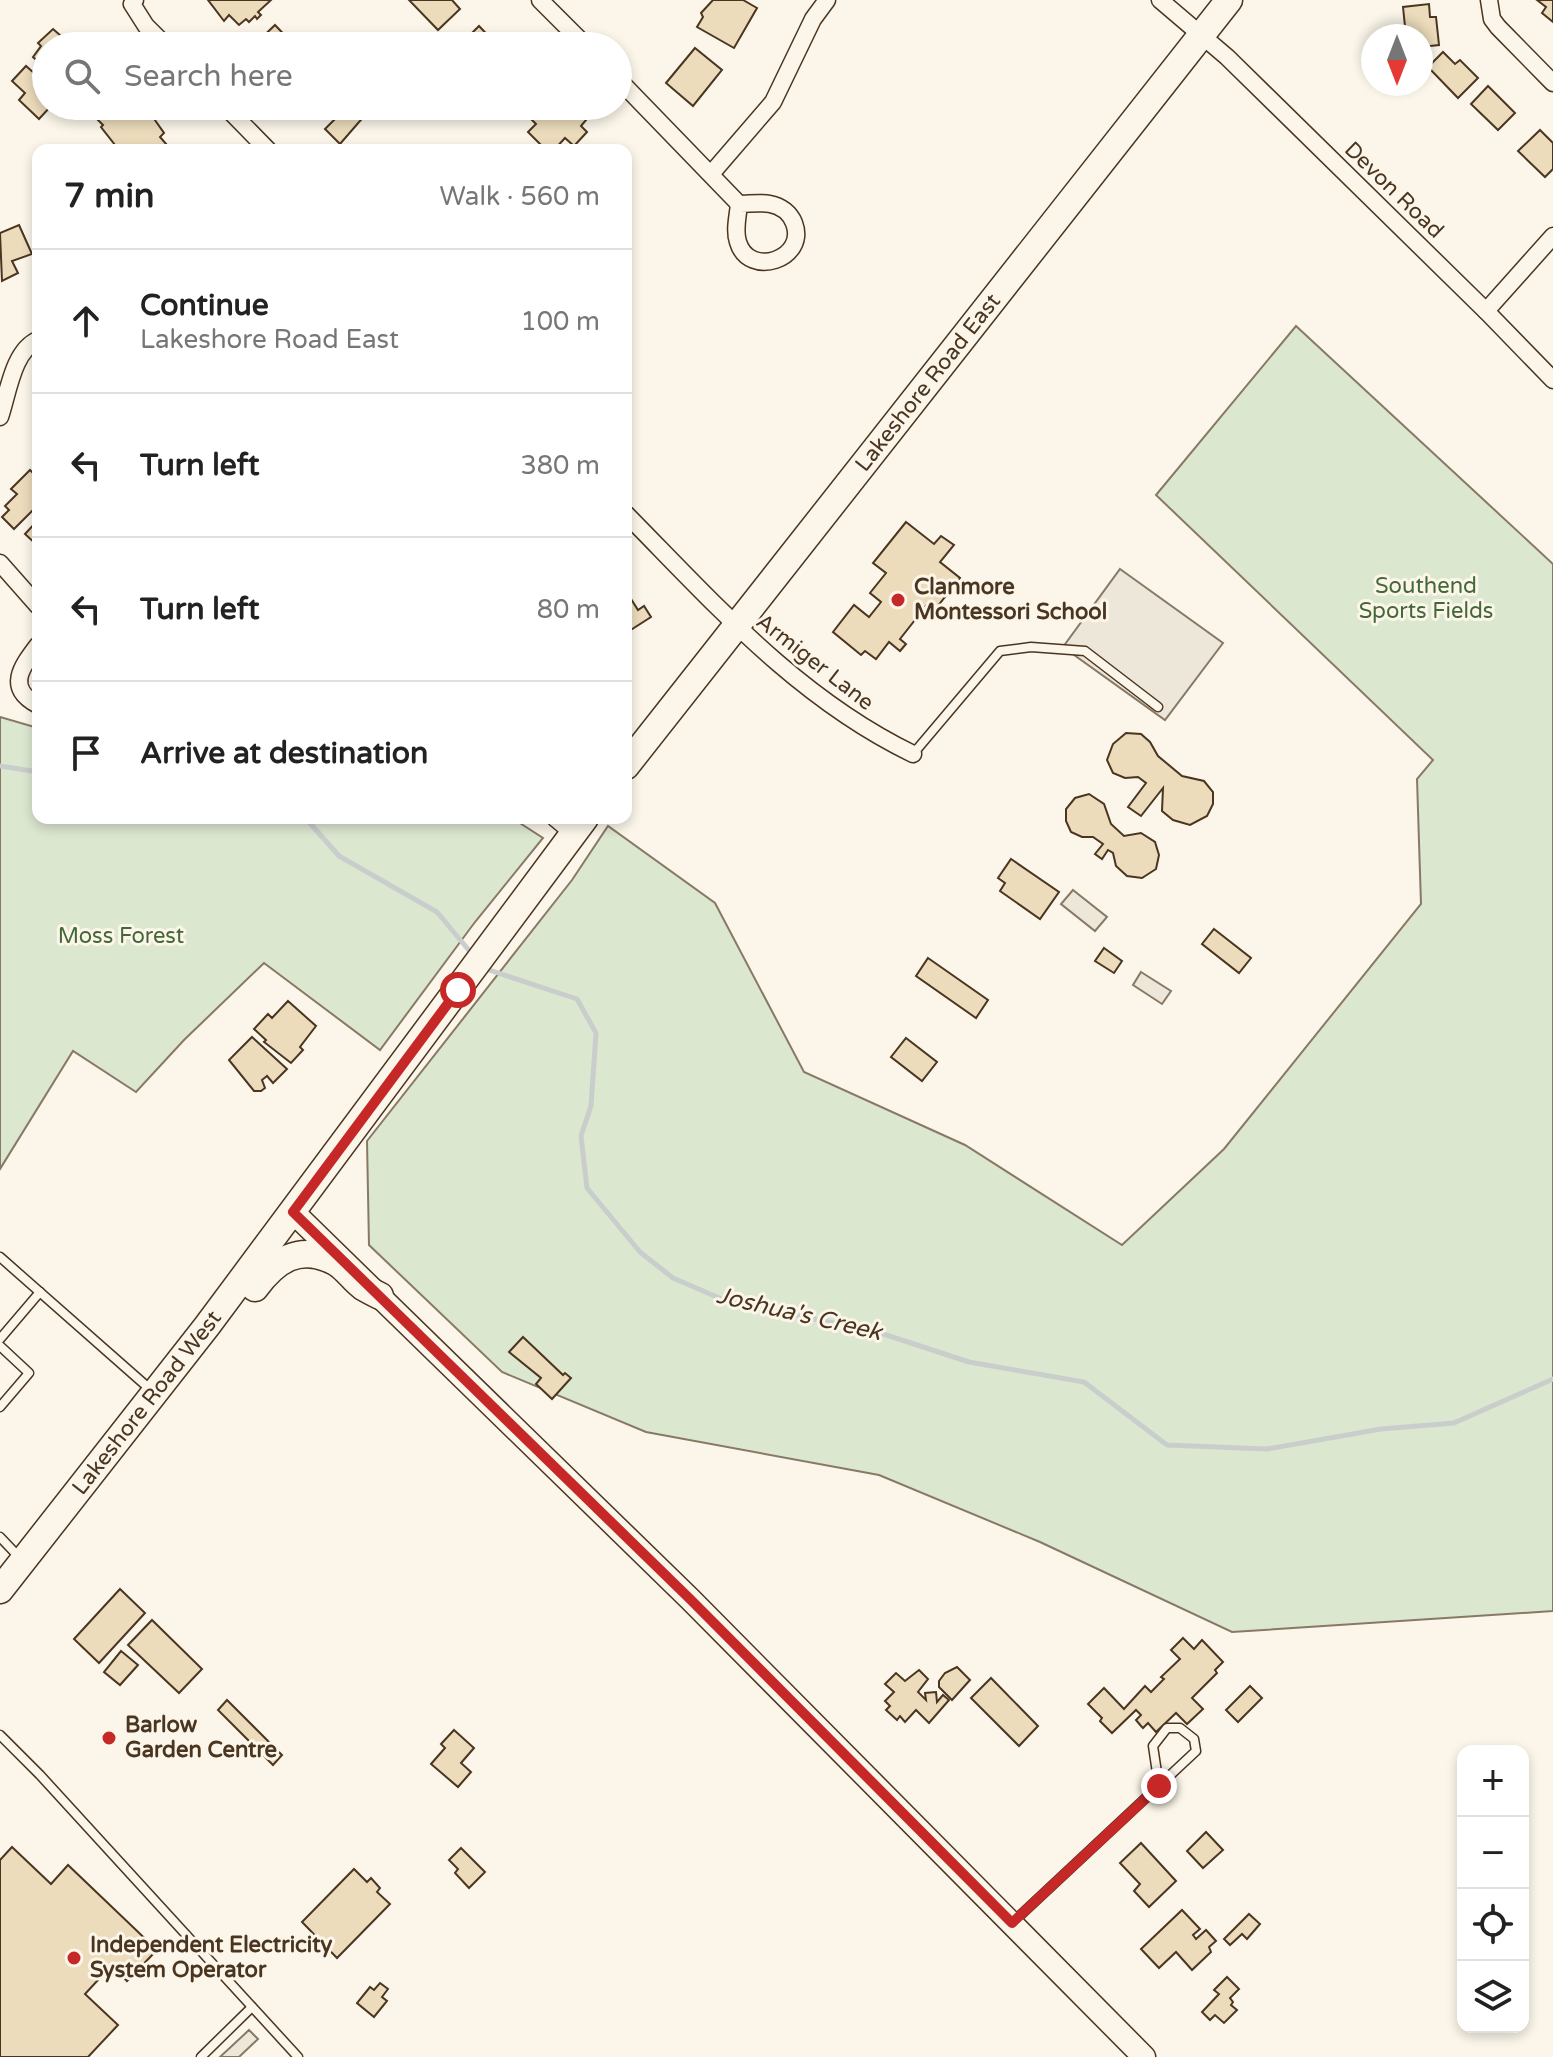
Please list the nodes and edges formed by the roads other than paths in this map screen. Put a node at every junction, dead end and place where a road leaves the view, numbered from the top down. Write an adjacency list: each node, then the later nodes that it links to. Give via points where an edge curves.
1 (540, 0): 8 (street)
2 (827, 0): 14 (street, via 773,102)
3 (1160, 0): 9 (street, Devon Road)
4 (1229, 0): 9 (main road, Lakeshore Road East)
5 (1489, 0): 10 (street, via 1498,27)
6 (133, 2): 7 (street)
7 (152, 32)
8 (572, 32)
9 (1201, 35): 17 (street, Devon Road); 24 (main road, Lakeshore Road East)
10 (1553, 83)
11 (632, 93): 14 (street)
12 (239, 120): 13 (street)
13 (262, 144)
14 (711, 174): 15 (street)
15 (739, 204)
16 (1553, 236): 17 (street)
17 (1486, 311): 19 (street, Devon Road)
18 (32, 342): 20 (street)
19 (1553, 380)
20 (0, 417)
21 (632, 520): 24 (street, Armiger Lane)
22 (0, 563): 23 (street)
23 (32, 599)
24 (734, 626): 28 (street, Armiger Lane, via 844,717); 29 (main road, Lakeshore Road East)
25 (32, 652): 26 (street, via 19,677)
26 (32, 700)
27 (1158, 707): 28 (lane, via 1085,651 1000,651)
28 (913, 754)
29 (632, 758)
30 (570, 824): 31 (main road, via 510,922)
31 (293, 1212): 34 (main road); 35 (main road, Lakeshore Road West)
32 (0, 1257): 33 (lane)
33 (40, 1292): 36 (lane); 38 (lane)
34 (380, 1296): 35 (main road, via 335,1262 291,1257 275,1263 225,1328); 45 (main road)
35 (207, 1326): 38 (main road, Lakeshore Road West)
36 (0, 1339)
37 (0, 1346): 39 (lane, via 29,1373)
38 (155, 1394): 41 (main road, Lakeshore Road West)
39 (0, 1407)
40 (0, 1537): 41 (lane)
41 (23, 1560): 42 (main road, Lakeshore Road West)
42 (0, 1590)
43 (0, 1735): 46 (lane)
44 (1159, 1786): 44 (lane, via 1196,1751 1194,1739 1180,1728 1167,1728 1153,1746); 45 (lane)
45 (1012, 1923): 49 (main road)
46 (252, 2007): 47 (lane); 48 (lane)
47 (295, 2056)
48 (201, 2057)
49 (1144, 2057)

